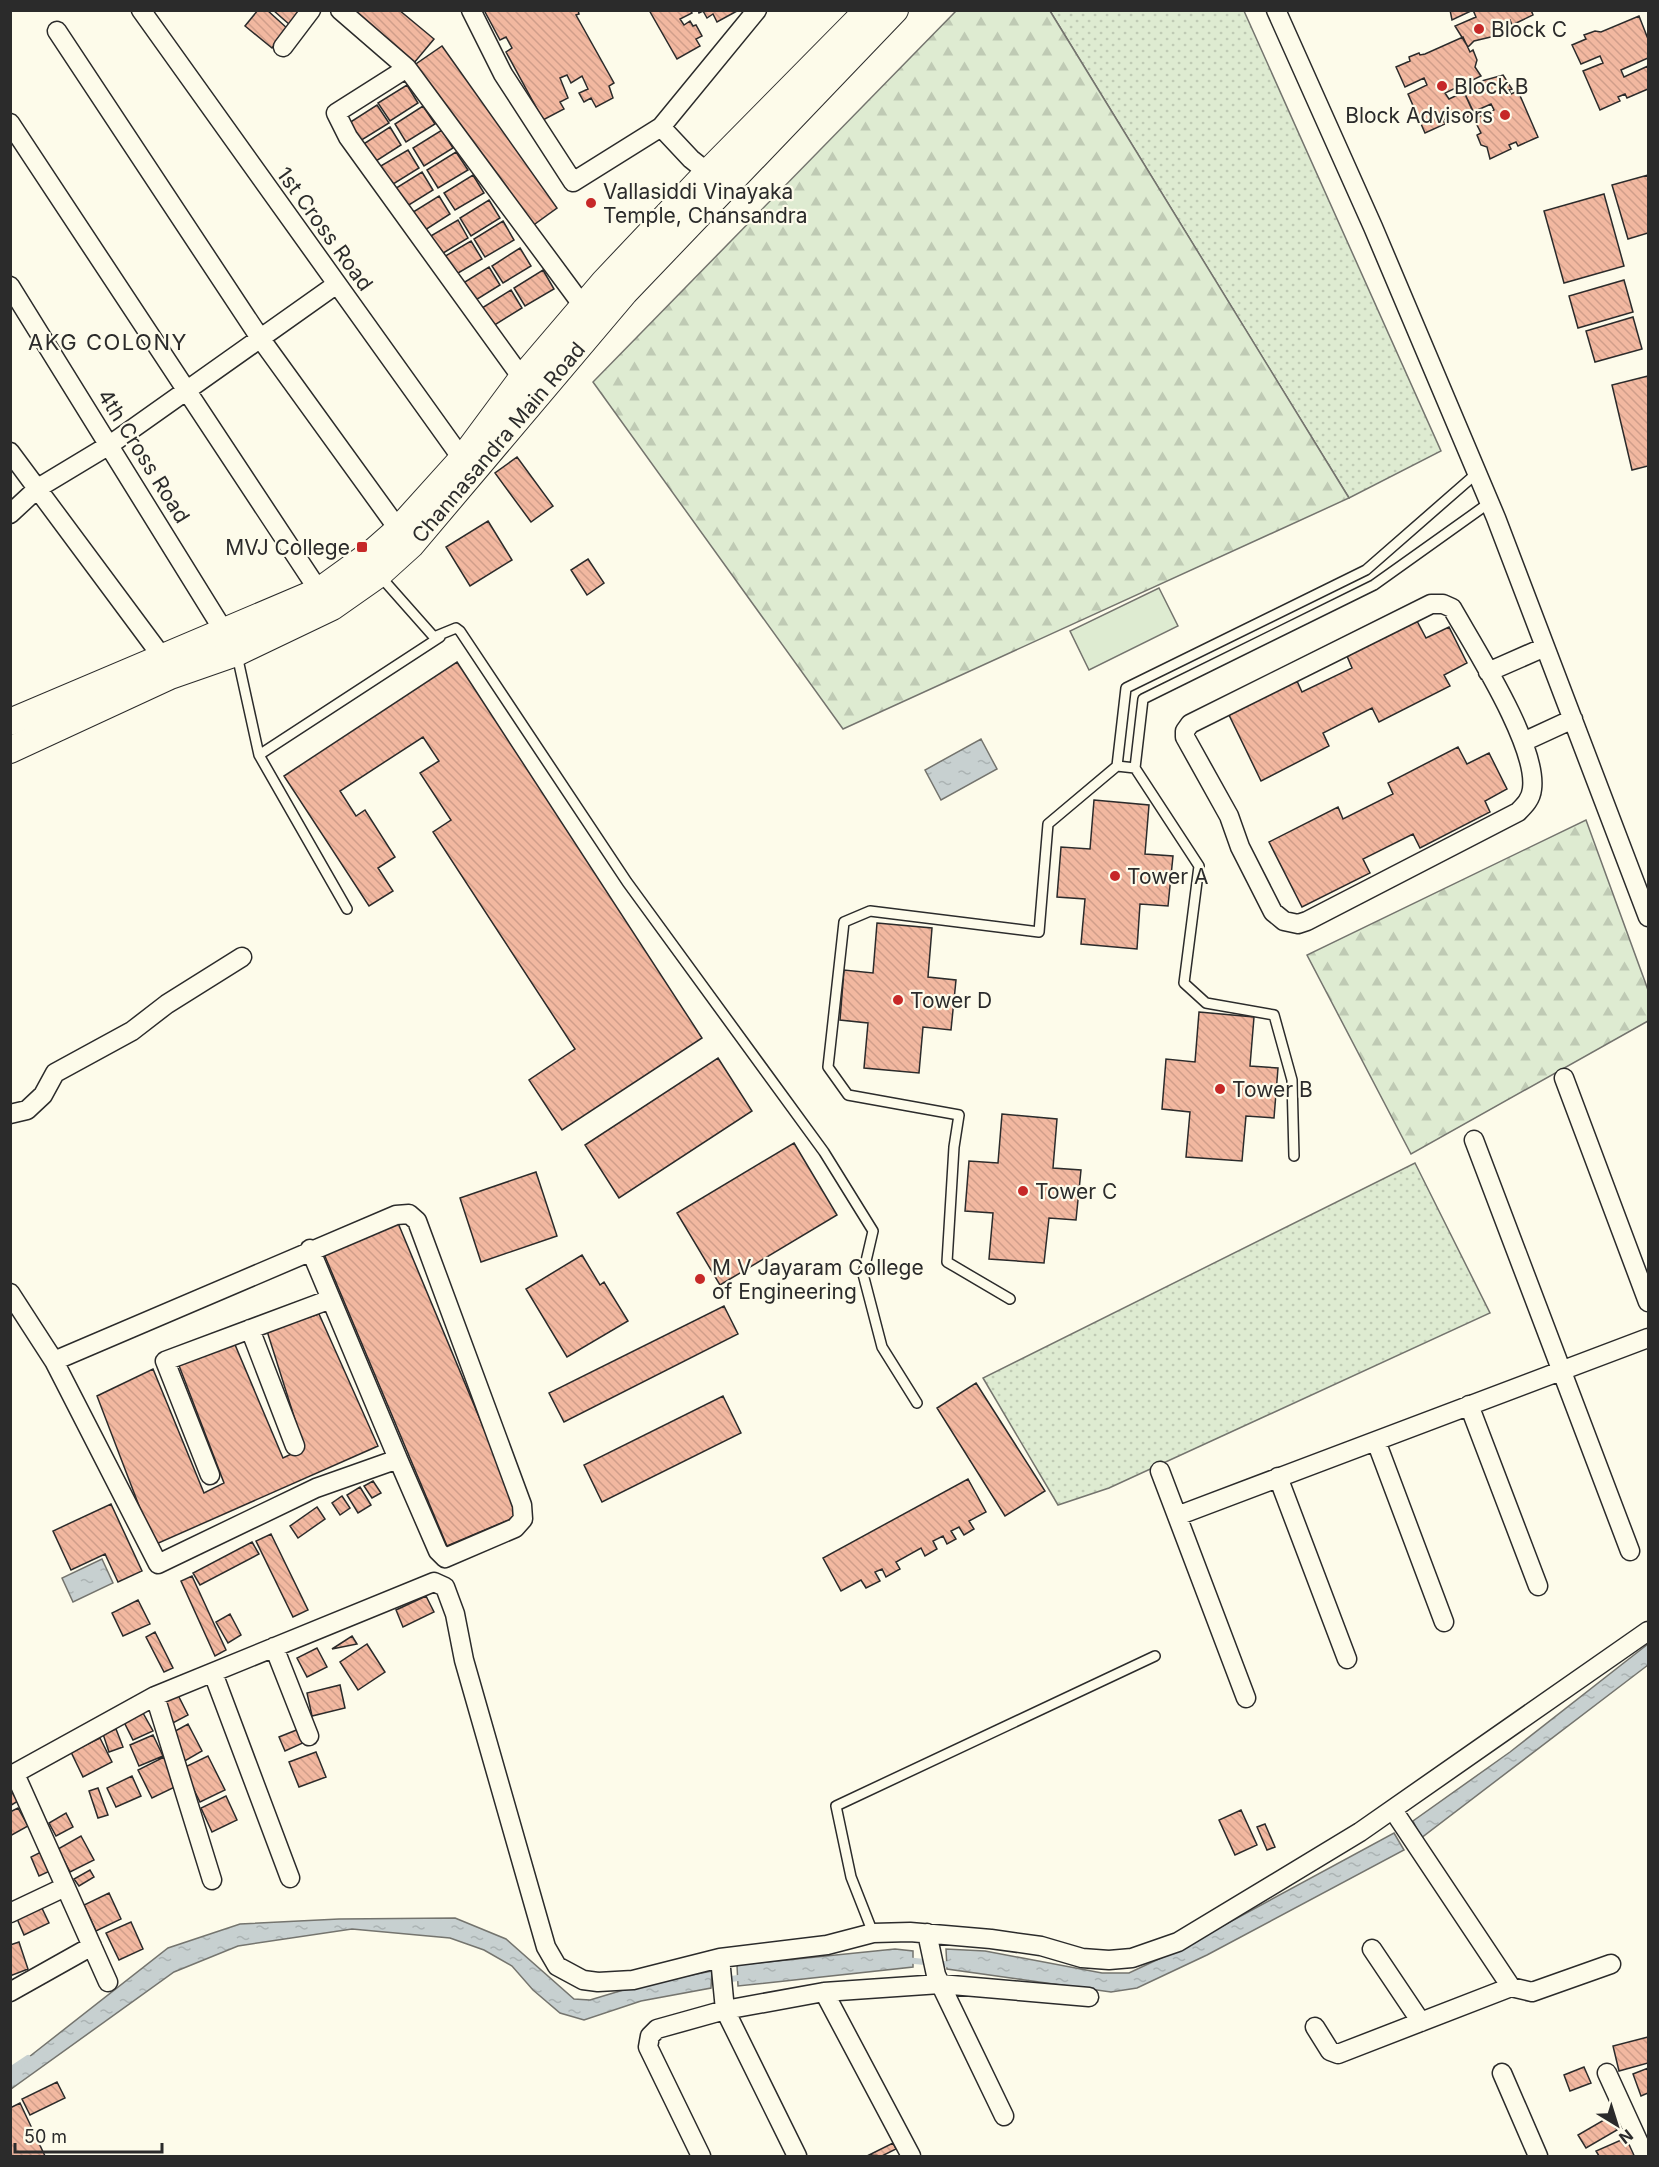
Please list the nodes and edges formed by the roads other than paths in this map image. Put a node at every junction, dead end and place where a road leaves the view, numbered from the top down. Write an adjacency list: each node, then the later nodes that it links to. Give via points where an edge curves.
1 (141, 10): 15 (street, 1st Cross Road)
2 (311, 10): 10 (street)
3 (340, 10): 11 (street)
4 (471, 10): 13 (street, via 503,74 573,182)
5 (758, 10): 13 (street)
6 (868, 10): 14 (main road, Channasandra Main Road)
7 (895, 10): 14 (main road, Channasandra Main Road)
8 (1276, 10): 24 (street)
9 (57, 31): 18 (street)
10 (283, 47)
11 (407, 68): 17 (street); 19 (street, via 336,113 348,137)
12 (10, 123): 20 (street)
13 (661, 128): 14 (street)
14 (716, 179): 17 (main road, Channasandra Main Road); 23 (main road, Channasandra Main Road, via 625,292)
15 (337, 284): 18 (street); 23 (street, 1st Cross Road)
16 (10, 286): 21 (street, 4th Cross Road)
17 (582, 306): 19 (main road, Channasandra Main Road)
18 (260, 338): 20 (street); 28 (street)
19 (522, 378): 23 (main road, Channasandra Main Road)
20 (186, 393): 21 (street); 30 (street)
21 (111, 444): 25 (street); 32 (street, 4th Cross Road)
22 (10, 452): 25 (street)
23 (468, 466): 28 (main road, Channasandra Main Road)
24 (1477, 473): 26 (street); 41 (lane, via 1365,570 1126,688)
25 (38, 489): 27 (street); 34 (street)
26 (1489, 503): 33 (street); 42 (lane, via 1374,585 1143,699)
27 (10, 514)
28 (404, 538): 29 (main road, Channasandra Main Road); 30 (main road, Channasandra Main Road)
29 (379, 574): 31 (lane, via 429,632); 32 (main road, Channasandra Main Road, via 332,607)
30 (319, 591): 32 (main road, Channasandra Main Road)
31 (440, 637): 40 (lane); 59 (lane, via 456,628 460,631 627,882 824,1152 873,1232 863,1274 882,1347)
32 (231, 642): 34 (main road, Channasandra Main Road); 39 (main road, Channasandra Main Road, via 170,676); 40 (lane)
33 (1545, 647): 35 (street); 36 (street)
34 (163, 658): 37 (main road, Channasandra Main Road)
35 (1488, 672): 38 (street); 38 (street, via 1452,608 1431,604 1190,724 1185,737 1229,816 1240,848 1273,912 1284,921 1298,924 1518,812 1533,787)
36 (1573, 719): 38 (street); 44 (street)
37 (10, 722)
38 (1523, 742)
39 (10, 750)
40 (259, 755): 43 (lane)
41 (1117, 766): 42 (lane); 53 (lane, via 1048,824 1039,932 870,911 844,922 828,1067 848,1095 959,1115 947,1262)
42 (1135, 768): 49 (lane, via 1199,866 1184,983 1206,1003 1274,1015 1292,1080)
43 (347, 909)
44 (1648, 916)
45 (242, 957): 47 (street, via 132,1031 55,1073 44,1095 27,1110)
46 (1564, 1078): 54 (street)
47 (10, 1114)
48 (1474, 1140): 58 (street)
49 (1294, 1156)
50 (310, 1250): 52 (street); 57 (street); 63 (street, via 396,1215 410,1214 417,1221 522,1505 523,1519 515,1528 445,1558 438,1551)
51 (10, 1293): 57 (street)
52 (331, 1299): 55 (street); 63 (street)
53 (1010, 1299)
54 (1648, 1302)
55 (250, 1329): 62 (street); 65 (street, via 165,1361)
56 (1648, 1338): 58 (street)
57 (54, 1361): 63 (street, via 158,1564 316,1488)
58 (1562, 1371): 60 (street); 68 (street)
59 (917, 1403)
60 (1469, 1405): 61 (street); 69 (street)
61 (1376, 1441): 66 (street); 70 (street)
62 (295, 1446)
63 (398, 1459)
64 (1160, 1471): 67 (street)
65 (210, 1475)
66 (1278, 1477): 67 (street); 74 (street)
67 (1177, 1516): 77 (street)
68 (1630, 1551)
69 (1538, 1586)
70 (1444, 1622)
71 (1648, 1631): 80 (street)
72 (274, 1647): 75 (street); 78 (street); 89 (street, via 422,1586 434,1582 445,1587 546,1947 557,1966 583,1980 598,1982 633,1980)
73 (1155, 1656): 85 (lane, via 836,1806 851,1877)
74 (1347, 1659)
75 (213, 1673): 76 (street); 81 (street)
76 (155, 1696): 79 (street); 82 (street)
77 (1246, 1698)
78 (309, 1736)
79 (13, 1775): 83 (street)
80 (1397, 1817): 86 (street, via 1178,1942 1132,1958 1082,1958 1041,1946); 93 (street)
81 (290, 1878)
82 (212, 1880)
83 (65, 1887): 84 (street); 87 (street)
84 (10, 1913)
85 (873, 1933): 86 (street); 89 (street)
86 (927, 1933): 91 (street)
87 (92, 1946): 92 (street); 94 (street)
88 (1372, 1949): 98 (street)
89 (721, 1964): 97 (street)
90 (1611, 1964): 93 (street, via 1532,1992)
91 (935, 1969): 95 (street); 96 (street); 102 (street)
92 (108, 1982)
93 (1511, 1987): 98 (street)
94 (10, 1992)
95 (824, 1992): 97 (street); 105 (street)
96 (1089, 1997)
97 (725, 2010): 103 (street, via 657,2029 650,2036 648,2047); 104 (street)
98 (1421, 2022): 99 (street, via 1335,2054)
99 (1315, 2027)
100 (1502, 2073): 106 (street)
101 (1607, 2073): 107 (street)
102 (1004, 2116)
103 (701, 2157)
104 (797, 2157)
105 (911, 2157)
106 (1538, 2157)
107 (1645, 2157)

